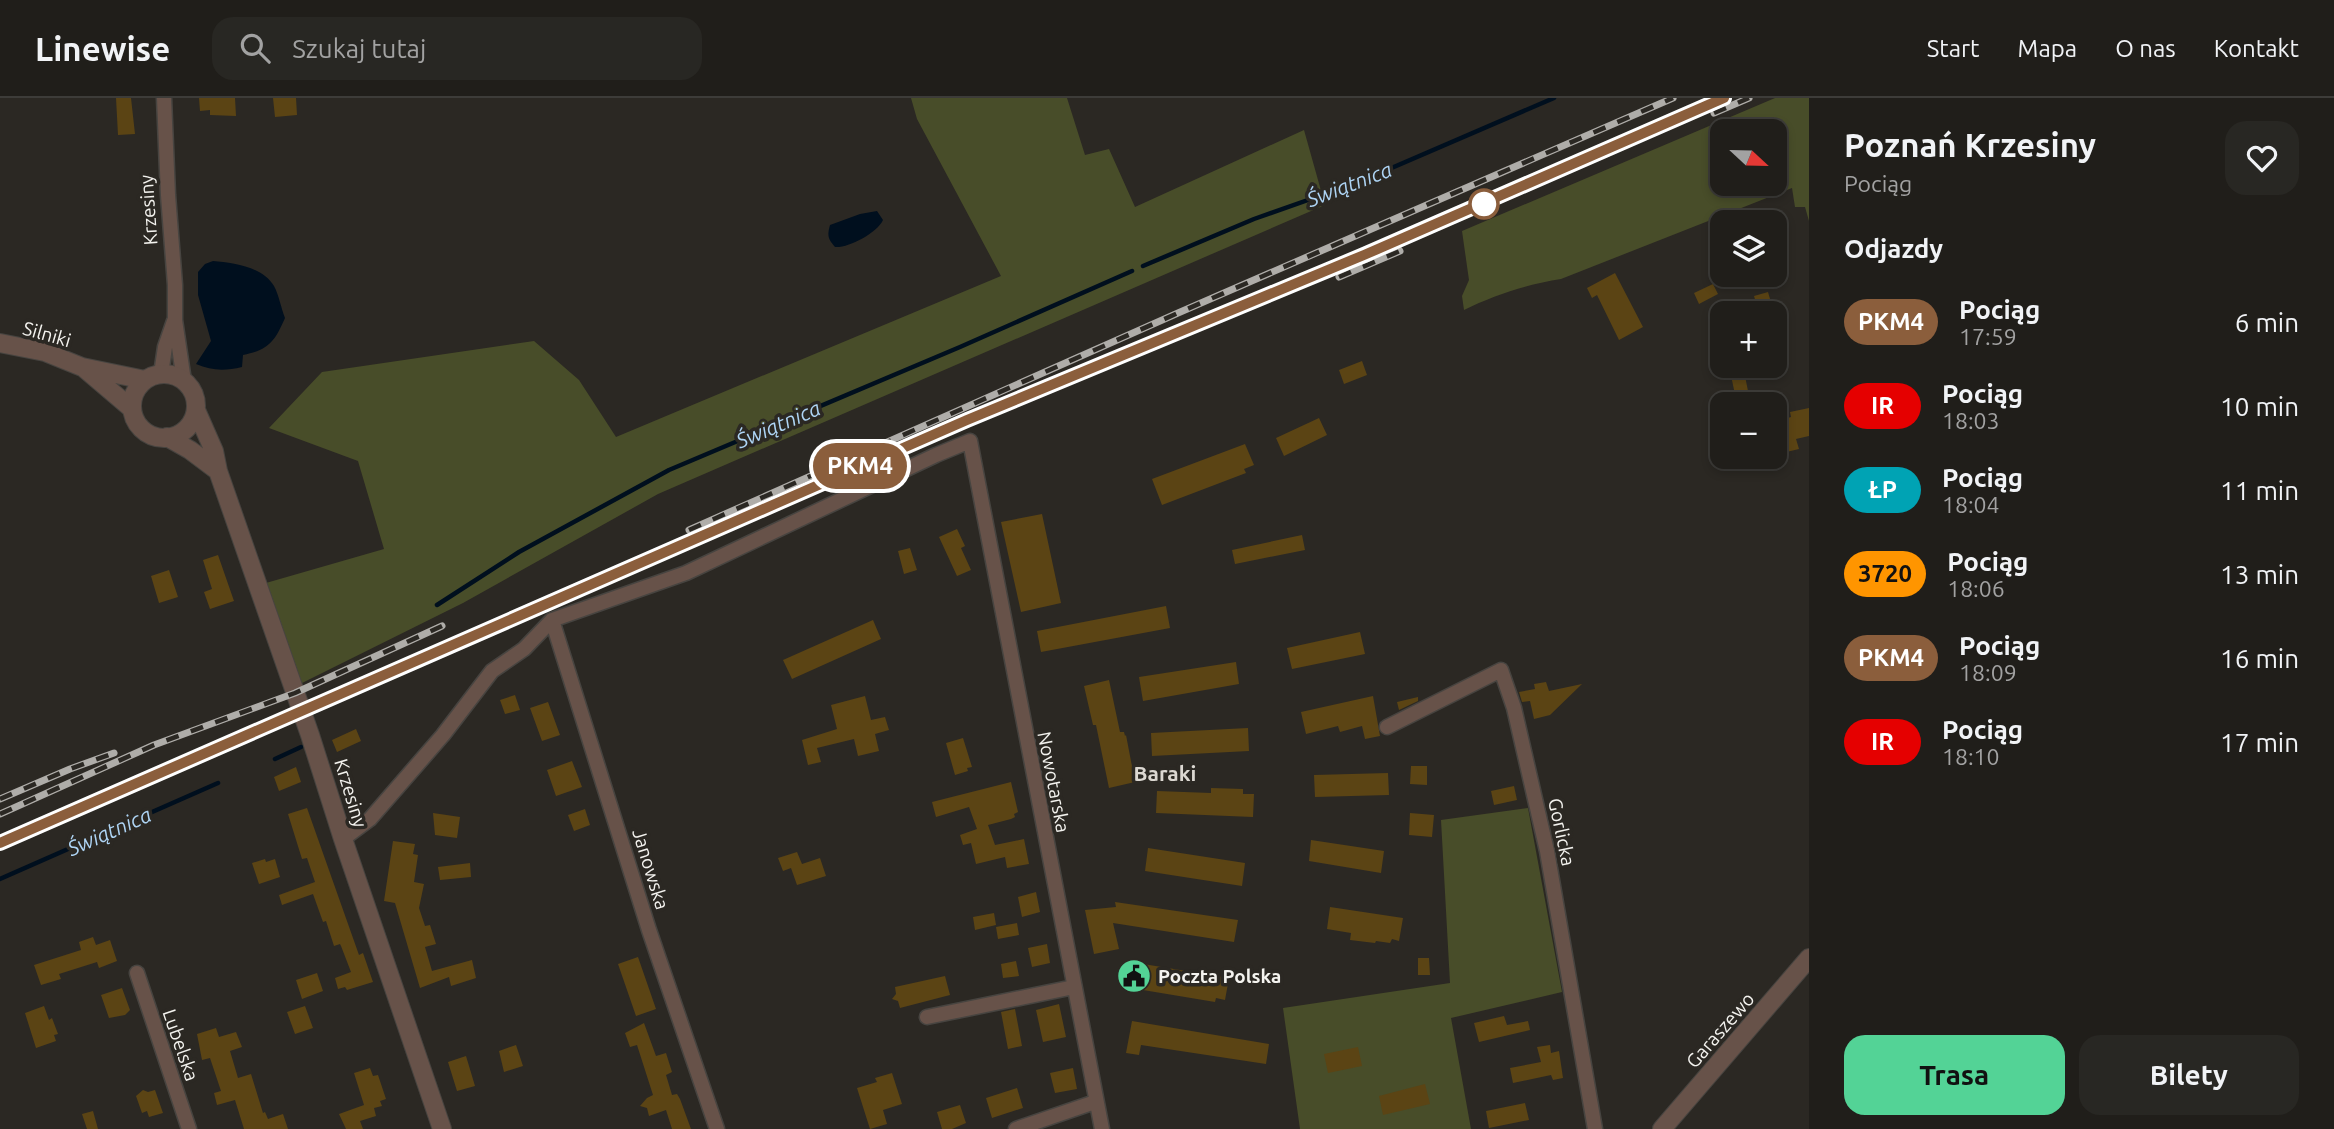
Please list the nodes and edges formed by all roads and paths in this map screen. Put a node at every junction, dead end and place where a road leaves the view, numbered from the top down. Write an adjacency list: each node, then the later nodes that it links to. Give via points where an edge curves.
1 (164, 98): 2 (street, Krzesiny)
2 (175, 320): 5 (street, Krzesiny); 6 (street, Krzesiny)
3 (0, 344): 4 (street, Silniki, via 45,352)
4 (82, 367): 5 (street, Silniki); 7 (street, Silniki)
5 (153, 377): 6 (street, via 177,376); 7 (street, via 135,393)
6 (184, 381): 8 (street, via 194,394)
7 (132, 409): 9 (street, via 144,430)
8 (196, 411): 9 (street, via 189,426); 10 (street, Krzesiny)
9 (167, 437): 10 (street)
10 (218, 471): 13 (street, Krzesiny)
11 (552, 620): 13 (street, via 524,649 492,671 370,819); 16 (street, Nowotarska, via 686,573 970,441); 21 (street, Janowska)
12 (1387, 727): 24 (street, Gorlicka, via 1501,670 1550,864)
13 (343, 839): 20 (street, Krzesiny)
14 (1809, 958): 25 (street, Garaszewo)
15 (137, 973): 19 (street, Lubelska)
16 (1074, 987): 17 (street); 18 (street, Nowotarska)
17 (927, 1017)
18 (1096, 1102): 22 (street); 23 (street, Nowotarska)
19 (190, 1129)
20 (442, 1129)
21 (717, 1129)
22 (1016, 1129)
23 (1102, 1129)
24 (1595, 1129)
25 (1662, 1129)

